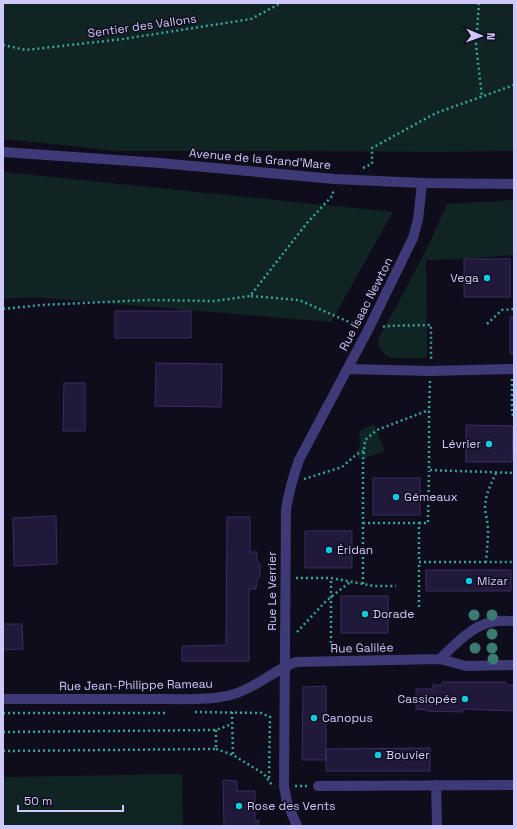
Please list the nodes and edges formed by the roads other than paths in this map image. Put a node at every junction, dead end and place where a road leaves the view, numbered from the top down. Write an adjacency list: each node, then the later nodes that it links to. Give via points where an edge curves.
1 (3, 152): 2 (street, Avenue de la Grand'Mare, via 160,163 334,180)
2 (422, 184): 3 (street, Avenue de la Grand'Mare); 4 (street, Rue Isaac Newton, via 413,238)
3 (514, 184)
4 (348, 368): 5 (street, Rue Isaac Newton); 9 (street, Rue Le Verrier, via 292,478 286,509)
5 (513, 369)
6 (514, 621): 7 (street, via 491,622 479,627 460,640)
7 (440, 659): 8 (street, Rue Galilée, via 466,666); 9 (street, Rue Galilée, via 296,662)
8 (514, 665)
9 (285, 666): 10 (street, Rue Jean-Philippe Rameau, via 247,689 220,697); 14 (street, Rue Le Verrier, via 284,786 286,802)
10 (3, 699)
11 (436, 785): 12 (street); 13 (street); 15 (street)
12 (514, 785)
13 (318, 786)
14 (297, 826)
15 (437, 826)

